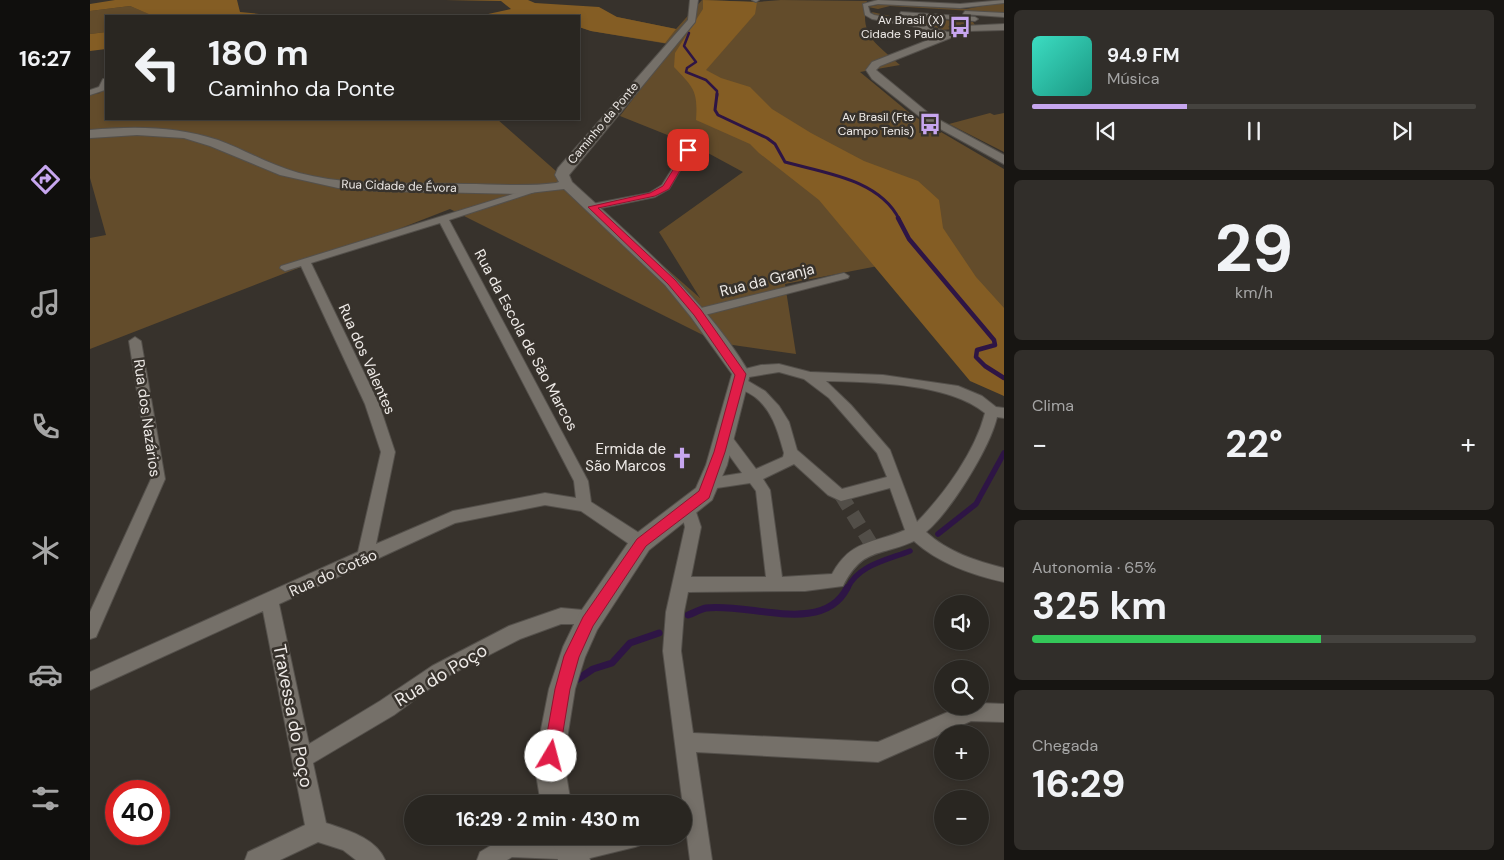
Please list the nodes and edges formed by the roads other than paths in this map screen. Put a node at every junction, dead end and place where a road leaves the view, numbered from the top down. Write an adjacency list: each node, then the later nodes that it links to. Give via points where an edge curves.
1 (694, 0): 17 (street, Caminho da Ponte, via 692,20 563,170)
2 (922, 0): 4 (street)
3 (1004, 1): 4 (street)
4 (936, 3): 5 (street, via 873,2 865,5)
5 (866, 10): 6 (street); 11 (street, via 877,19)
6 (875, 10)
7 (884, 11): 8 (street, via 891,8); 9 (street)
8 (1004, 15)
9 (1004, 21)
10 (1004, 27): 11 (street, via 970,27)
11 (949, 34): 16 (street, via 876,64 872,70 876,77 928,118)
12 (105, 83): 13 (street, via 102,88)
13 (90, 92)
14 (90, 134): 18 (street, Rua Cidade de Évora, via 186,135 214,143 268,167 330,183)
15 (688, 150): 19 (street, via 666,187 652,194)
16 (1004, 160)
17 (567, 184): 18 (street, Rua Cidade de Évora); 19 (street, Caminho da Ponte)
18 (542, 188): 20 (street)
19 (592, 207): 24 (street, Caminho da Ponte, via 672,282)
20 (444, 220): 21 (street, via 380,237); 34 (street, Rua da Escola de São Marcos, via 581,480)
21 (305, 263): 22 (street); 38 (street, Rua dos Valentes, via 372,404 388,452)
22 (285, 268)
23 (844, 276): 24 (street, Rua da Granja)
24 (697, 312): 27 (street, Caminho da Ponte)
25 (135, 341): 44 (street, Rua dos Nazários, via 158,479)
26 (811, 376): 27 (street, via 764,367); 28 (street, via 883,379 958,391); 32 (street, via 845,406 881,448)
27 (739, 378): 29 (street); 30 (street, via 774,409)
28 (998, 412): 36 (street, via 946,501)
29 (724, 437): 31 (street); 33 (street)
30 (792, 453): 31 (street, via 789,460); 32 (street, via 841,495)
31 (754, 477): 33 (street); 40 (street, via 763,490)
32 (894, 481): 36 (street)
33 (710, 483): 35 (street, via 704,494)
34 (584, 505): 37 (street); 38 (street, Rua do Cotão, via 545,499 453,517)
35 (688, 507): 37 (street); 41 (street, via 693,526)
36 (915, 532): 39 (street, via 938,549); 40 (street, via 854,554 843,566 837,581)
37 (641, 542): 43 (street)
38 (364, 558): 42 (street, Rua do Cotão)
39 (1004, 576)
40 (775, 584): 41 (street)
41 (682, 585): 47 (street, via 675,612 672,651)
42 (270, 601): 45 (street, Rua do Cotão); 48 (street, Travessa do Poço)
43 (588, 622): 48 (street, Rua do Poço, via 577,616 561,616 515,632 438,672 387,708); 49 (street, via 572,656 562,689 550,768)
44 (90, 631)
45 (90, 681)
46 (1004, 713): 47 (street, via 971,712 878,752)
47 (684, 742): 50 (street)
48 (302, 758): 51 (street, Travessa do Poço)
49 (554, 795)
50 (687, 795)
51 (317, 830): 55 (street); 56 (street, via 349,841)
52 (692, 833): 58 (street)
53 (590, 845): 54 (street)
54 (570, 849): 57 (street, via 510,846)
55 (256, 860)
56 (374, 860)
57 (488, 860)
58 (700, 860)

